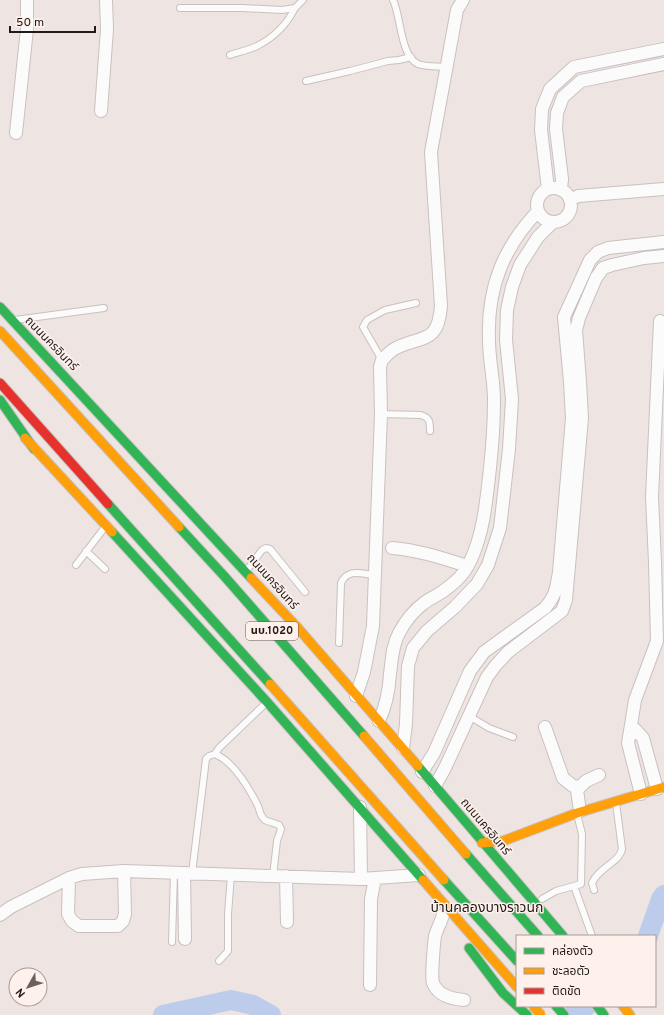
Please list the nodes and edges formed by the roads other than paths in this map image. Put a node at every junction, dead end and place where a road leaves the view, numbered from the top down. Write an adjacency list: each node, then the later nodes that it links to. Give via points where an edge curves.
1 (27, 0): 15 (street)
2 (106, 0): 14 (street, via 107,29)
3 (303, 0): 7 (lane)
4 (393, 0): 10 (lane)
5 (463, 0): 12 (street, via 457,10)
6 (180, 8): 7 (lane)
7 (295, 8): 9 (lane, via 290,18 260,45)
8 (664, 49): 16 (street, via 574,67 550,88 542,109 541,130)
9 (230, 55)
10 (411, 57): 12 (lane, via 420,64); 13 (lane)
11 (664, 64): 18 (street, via 581,81 563,98 557,113 556,129)
12 (446, 67): 34 (street, via 431,152 440,319 428,337 396,348)
13 (306, 81)
14 (101, 111)
15 (16, 133)
16 (548, 189): 18 (street); 20 (street, via 539,198)
17 (664, 189): 19 (street, via 578,196)
18 (561, 190): 19 (street)
19 (570, 200): 21 (street, via 569,213 565,218)
20 (538, 211): 21 (street, via 546,220); 29 (street, via 522,227 504,258 495,282)
21 (553, 222): 30 (street, via 538,236 520,266)
22 (664, 242): 23 (street)
23 (644, 244): 25 (street); 35 (street, via 608,248 598,252 590,260 564,317)
24 (664, 256): 25 (street)
25 (644, 258): 35 (street, via 603,268 596,278 576,330)
26 (416, 303): 34 (lane, via 385,310 366,320 363,327)
27 (0, 307): 31 (main road, ถนนนครอินทร์ / นบ.1020)
28 (104, 308): 31 (lane)
29 (490, 308): 30 (street); 43 (street, via 489,340 494,399)
30 (507, 310): 44 (street, via 506,340 512,399)
31 (11, 320): 51 (main road, ถนนนครอินทร์ / นบ.1020, via 68,378)
32 (660, 321): 42 (street)
33 (0, 331): 100 (main road, นบ.1020, via 225,577)
34 (382, 360): 39 (street)
35 (575, 382): 52 (street)
36 (0, 383): 105 (main road, นบ.1020)
37 (0, 400): 41 (main road)
38 (0, 410): 41 (main road)
39 (382, 414): 40 (lane, via 421,415 429,420); 53 (street)
40 (430, 431)
41 (34, 449): 45 (main road)
42 (659, 462): 66 (street, via 652,497 657,641 636,700)
43 (485, 507): 44 (street); 49 (street, via 483,524)
44 (503, 509): 56 (street, via 500,528 488,565 478,584)
45 (105, 526): 47 (lane); 63 (main road)
46 (392, 548): 49 (street, via 427,553)
47 (86, 551): 48 (lane); 50 (lane)
48 (76, 565)
49 (467, 566): 55 (street)
50 (105, 569)
51 (246, 572): 54 (lane, via 262,550 270,549); 62 (main road, ถนนนครอินทร์ / นบ.1020)
52 (564, 573): 60 (street, via 553,599 545,608 484,652); 61 (street, via 566,600 562,611 508,652 496,665)
53 (375, 576): 57 (lane, via 352,572 344,577 341,583); 62 (street, via 373,626 364,672)
54 (305, 592)
55 (442, 592): 56 (street); 58 (street, via 424,603 405,622 392,650)
56 (455, 607): 59 (street, via 427,631 414,648 408,666)
57 (340, 643)
58 (390, 676): 59 (street); 65 (street, via 384,709)
59 (408, 681): 69 (street)
60 (464, 684): 61 (street); 71 (street, via 434,753)
61 (480, 692): 64 (street)
62 (356, 696): 65 (main road, ถนนนครอินทร์ / นบ.1020)
63 (267, 702): 70 (lane); 78 (main road)
64 (469, 716): 68 (lane); 73 (street)
65 (379, 721): 69 (main road, ถนนนครอินทร์ / นบ.1020)
66 (631, 725): 75 (street, via 643,738); 76 (street, via 628,743)
67 (545, 727): 74 (street, via 563,778 573,786)
68 (512, 738)
69 (402, 748): 71 (main road, ถนนนครอินทร์ / นบ.1020)
70 (215, 754): 83 (lane, via 206,759); 85 (lane, via 226,761 247,785 261,816 279,825 281,829)
71 (422, 772): 73 (main road, ถนนนครอินทร์ / นบ.1020)
72 (599, 775): 74 (street)
73 (435, 786): 80 (main road, ถนนนครอินทร์ / นบ.1020)
74 (579, 787): 79 (street)
75 (661, 788): 76 (main road)
76 (641, 794): 77 (main road)
77 (616, 801): 79 (main road); 91 (lane, via 621,854 596,875)
78 (360, 808): 87 (main road); 90 (street)
79 (579, 812): 80 (main road, via 503,841); 92 (lane, via 582,834)
80 (482, 843): 81 (main road, ถนนนครอินทร์ / นบ.1020)
81 (494, 856): 95 (main road, via 514,868); 101 (main road, ถนนนครอินทร์ / นบ.1020)
82 (124, 871): 83 (street); 88 (street, via 82,874); 88 (street, via 125,914 123,922 118,926 79,926 72,922 68,914)
83 (183, 873): 84 (street); 103 (street); 104 (lane)
84 (231, 875): 85 (street); 106 (lane, via 228,951)
85 (272, 876): 86 (street)
86 (286, 876): 90 (street); 99 (street)
87 (421, 877): 89 (street); 97 (main road); 108 (main road)
88 (70, 878): 96 (street)
89 (376, 878): 90 (street); 107 (street, via 371,899)
90 (361, 879)
91 (592, 883): 92 (lane); 94 (lane)
92 (581, 884): 93 (lane)
93 (574, 886): 95 (lane, via 556,891); 102 (lane)
94 (594, 890)
95 (542, 899): 98 (main road)
96 (0, 915)
97 (443, 915): 109 (street, via 436,935 433,983 452,999); 110 (main road, via 506,997)
98 (557, 915)
99 (287, 922)
100 (537, 935)
101 (562, 935)
102 (592, 935)
103 (185, 939)
104 (172, 942)
105 (516, 960)
106 (219, 961)
107 (370, 985)
108 (516, 986)
109 (464, 1000)
110 (516, 1006)
111 (517, 1007): 117 (main road)
112 (534, 1007): 119 (main road, bridge)
113 (553, 1007): 118 (main road)
114 (556, 1007): 120 (main road)
115 (598, 1007): 121 (main road)
116 (624, 1007): 122 (main road)
117 (527, 1015)
118 (537, 1015)
119 (541, 1015)
120 (564, 1015)
121 (604, 1015)
122 (630, 1015)

